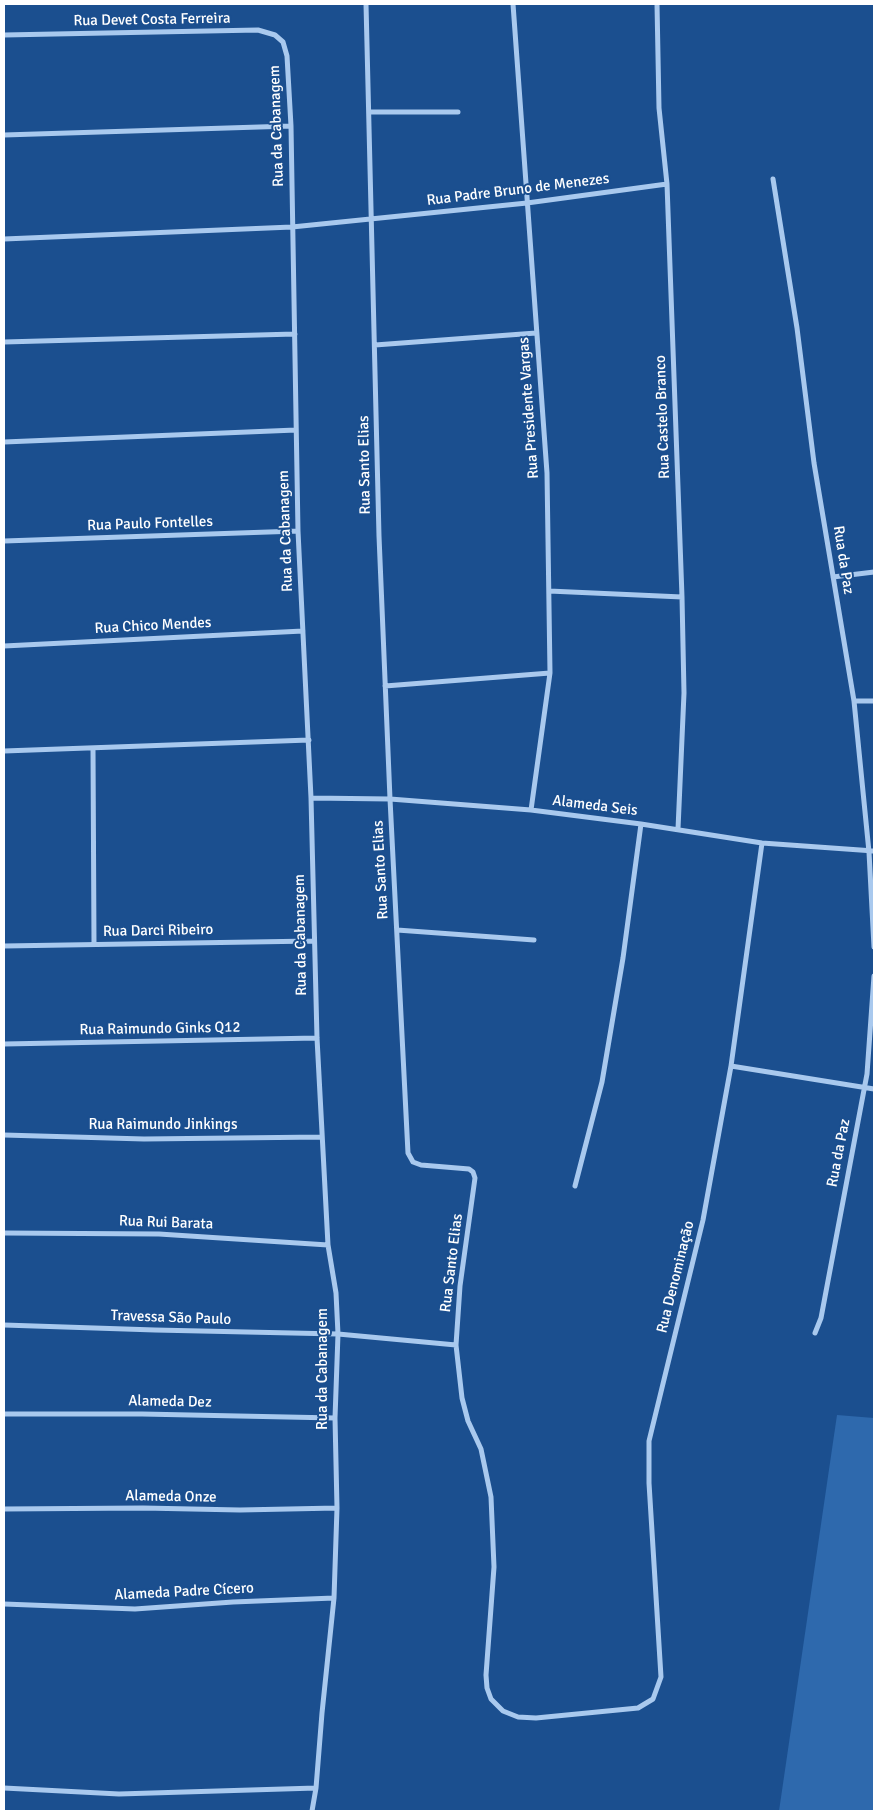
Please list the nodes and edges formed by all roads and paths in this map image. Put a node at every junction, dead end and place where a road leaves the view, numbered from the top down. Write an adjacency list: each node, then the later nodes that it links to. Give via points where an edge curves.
1 (366, 4): 6 (street, Rua Santo Elias)
2 (513, 4): 12 (street, Rua Presidente Vargas)
3 (657, 4): 11 (street, Rua Castelo Branco, via 659,108)
4 (4, 35): 5 (street, Rua Devet Costa Ferreira, via 258,30 275,35 283,42)
5 (287, 56): 8 (street, Rua da Cabanagem)
6 (369, 112): 7 (street); 13 (street, Rua Santo Elias)
7 (458, 112)
8 (291, 126): 9 (street); 14 (street, Rua da Cabanagem)
9 (4, 135)
10 (773, 179): 25 (street, Rua da Paz, via 798,328 814,463)
11 (667, 184): 12 (street, Rua Padre Bruno de Menezes); 27 (street, Rua Castelo Branco)
12 (527, 203): 13 (street, Rua Padre Bruno de Menezes); 16 (street, Rua Presidente Vargas)
13 (372, 219): 14 (street, Rua Padre Bruno de Menezes); 19 (street, Rua Santo Elias)
14 (292, 227): 15 (street, Rua Padre Bruno de Menezes); 17 (street, Rua da Cabanagem)
15 (4, 239)
16 (536, 333): 19 (street); 26 (street, Rua Presidente Vargas, via 547,473)
17 (294, 334): 18 (street); 20 (street, Rua da Cabanagem)
18 (4, 342)
19 (375, 344): 31 (street, Rua Santo Elias)
20 (296, 430): 21 (street); 22 (street, Rua da Cabanagem)
21 (4, 442)
22 (298, 531): 23 (street, Rua Paulo Fontelles); 28 (street, Rua da Cabanagem)
23 (4, 541)
24 (874, 572): 25 (street)
25 (833, 577): 32 (street, Rua da Paz)
26 (549, 591): 27 (street); 30 (street, Rua Presidente Vargas)
27 (682, 596): 41 (street, Rua Castelo Branco, via 684,693)
28 (302, 631): 29 (street, Rua Chico Mendes); 34 (street, Rua da Cabanagem)
29 (4, 646)
30 (550, 673): 31 (street); 39 (street, Rua Presidente Vargas)
31 (385, 686): 38 (street, Rua Santo Elias)
32 (854, 701): 33 (street); 43 (street, Rua da Paz)
33 (874, 701)
34 (309, 740): 35 (street); 37 (street, Rua da Cabanagem)
35 (92, 748): 36 (street); 47 (street)
36 (4, 751)
37 (311, 798): 38 (street, Alameda Seis); 46 (street, Rua da Cabanagem)
38 (390, 799): 39 (street, Alameda Seis); 44 (street, Rua Santo Elias)
39 (531, 810): 40 (street, Alameda Seis)
40 (641, 824): 41 (street, Alameda Seis); 58 (street, via 602,1082)
41 (678, 829): 42 (street, Alameda Seis)
42 (762, 842): 43 (street, Alameda Seis); 53 (street, Rua Denominação)
43 (872, 851): 49 (street, Rua da Paz)
44 (397, 930): 45 (street); 64 (street, Rua Santo Elias, via 408,1153 413,1162 421,1165 469,1168 475,1178 460,1286)
45 (534, 940)
46 (313, 941): 47 (street, Rua Darci Ribeiro); 51 (street, Rua da Cabanagem)
47 (94, 944): 48 (street, Rua Darci Ribeiro)
48 (4, 946)
49 (874, 947)
50 (874, 976): 54 (street, Rua da Paz)
51 (316, 1038): 52 (street, Rua Raimundo Ginks Q12); 57 (street, Rua da Cabanagem)
52 (4, 1044)
53 (732, 1066): 54 (street); 71 (street, Rua Denominação, via 704,1220 649,1441 661,1677 653,1699)
54 (865, 1087): 55 (street); 63 (street, Rua da Paz)
55 (874, 1089)
56 (4, 1135): 57 (street, Rua Raimundo Jinkings, via 144,1139)
57 (322, 1137): 60 (street, Rua da Cabanagem)
58 (575, 1186)
59 (4, 1233): 60 (street, Rua Rui Barata, via 160,1234)
60 (328, 1246): 62 (street, Rua da Cabanagem, via 336,1293)
61 (4, 1325): 62 (street, Travessa São Paulo)
62 (338, 1334): 64 (street, Travessa São Paulo); 66 (street, Rua da Cabanagem)
63 (816, 1334)
64 (456, 1345): 71 (street, Rua Santo Elias, via 462,1398 481,1449 492,1497 494,1566 486,1675 491,1699 503,1711 536,1718)
65 (4, 1414): 66 (street, Alameda Dez)
66 (335, 1418): 67 (street, Rua da Cabanagem)
67 (337, 1508): 68 (street, Alameda Onze); 69 (street, Rua da Cabanagem)
68 (4, 1510)
69 (334, 1598): 70 (street, Alameda Padre Cícero, via 135,1609); 73 (street, Rua da Cabanagem)
70 (4, 1604)
71 (638, 1708)
72 (4, 1788): 73 (street, via 119,1794)
73 (316, 1788): 74 (street, Rua da Cabanagem)
74 (312, 1811)

